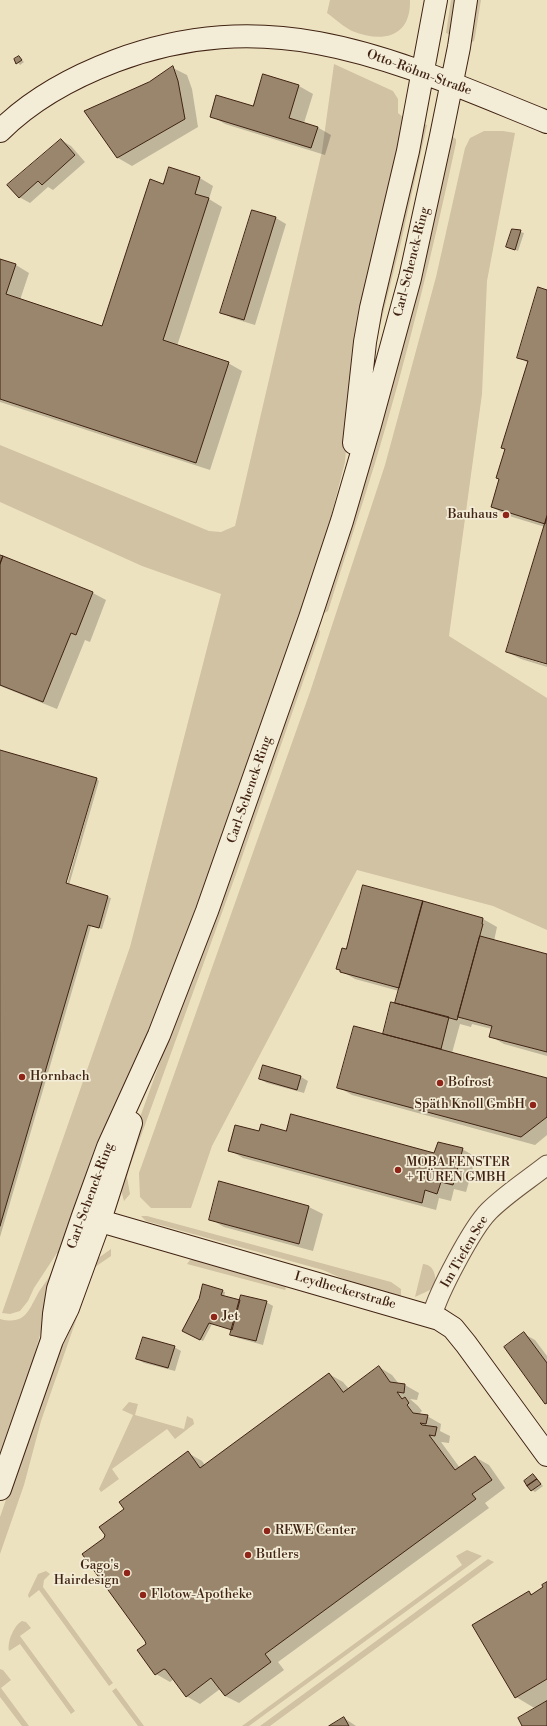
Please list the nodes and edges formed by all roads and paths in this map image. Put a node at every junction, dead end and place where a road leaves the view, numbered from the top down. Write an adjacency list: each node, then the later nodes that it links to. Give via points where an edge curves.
1 (436, 0): 3 (main road, Carl-Schenck-Ring)
2 (466, 0): 4 (main road, Carl-Schenck-Ring)
3 (422, 72): 4 (main road, Otto-Röhm-Straße); 6 (main road, Otto-Röhm-Straße, via 376,56 312,41 241,36 205,38 168,44 93,69 54,90 17,115); 7 (main road, Carl-Schenck-Ring, via 408,152 371,308)
4 (452, 83): 5 (main road, Otto-Röhm-Straße); 7 (main road, Carl-Schenck-Ring, via 410,278)
5 (547, 122)
6 (0, 132)
7 (342, 521): 9 (main road, Carl-Schenck-Ring, via 207,912 150,1056 123,1153)
8 (547, 1165): 10 (street, Im Tiefen See, via 494,1206 481,1220 437,1301)
9 (92, 1218): 10 (main road, Leydheckerstraße); 12 (main road, Carl-Schenck-Ring, via 58,1289 52,1340)
10 (432, 1316): 11 (main road, Leydheckerstraße, via 449,1325 466,1344)
11 (547, 1455)
12 (0, 1489)

